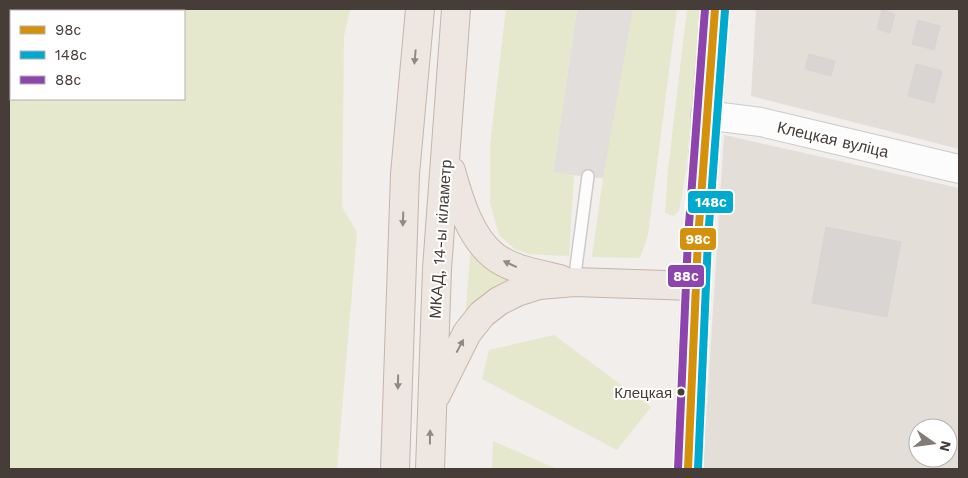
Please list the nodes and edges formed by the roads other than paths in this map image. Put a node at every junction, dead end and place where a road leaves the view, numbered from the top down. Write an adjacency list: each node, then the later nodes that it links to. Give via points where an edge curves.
1 (420, 9): 11 (highway, one-way to 11, via 405,174)
2 (456, 9): 5 (highway, МКАД, 14-ы кіламетр)
3 (715, 9): 4 (main road)
4 (705, 115): 6 (street, Клецкая вуліца, via 761,122); 9 (main road)
5 (446, 150): 8 (highway, one-way to 5, via 532,273 494,256 461,206); 10 (highway, МКАД, 14-ы кіламетр)
6 (959, 169)
7 (588, 176): 8 (lane)
8 (574, 282): 9 (highway); 10 (highway, one-way to 8, via 467,333 482,314 499,301 538,285)
9 (695, 286): 13 (main road)
10 (431, 406): 12 (highway, МКАД, 14-ы кіламетр, one-way to 10)
11 (395, 469)
12 (430, 469)
13 (688, 469)

